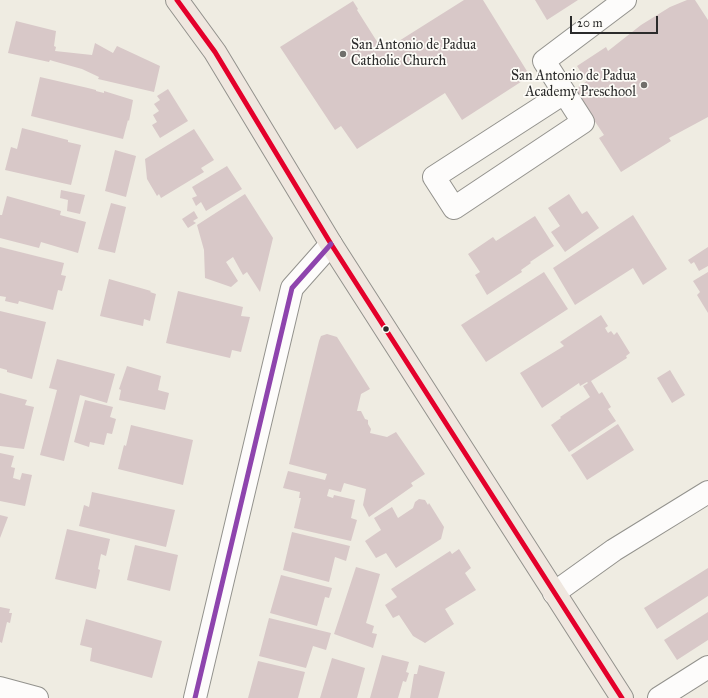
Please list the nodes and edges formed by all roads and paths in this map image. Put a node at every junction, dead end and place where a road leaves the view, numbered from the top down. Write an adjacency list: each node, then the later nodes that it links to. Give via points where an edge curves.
1 (177, 0): 4 (main road, via 215,52)
2 (625, 0): 3 (street, via 544,61)
3 (564, 93): 3 (street, via 583,122 454,208 434,177)
4 (331, 244): 6 (main road); 10 (street, via 292,288)
5 (708, 492): 6 (street, via 614,550)
6 (554, 593): 11 (main road)
7 (708, 667): 12 (street)
8 (0, 688): 9 (street)
9 (37, 698)
10 (195, 698)
11 (622, 698)
12 (659, 698)

